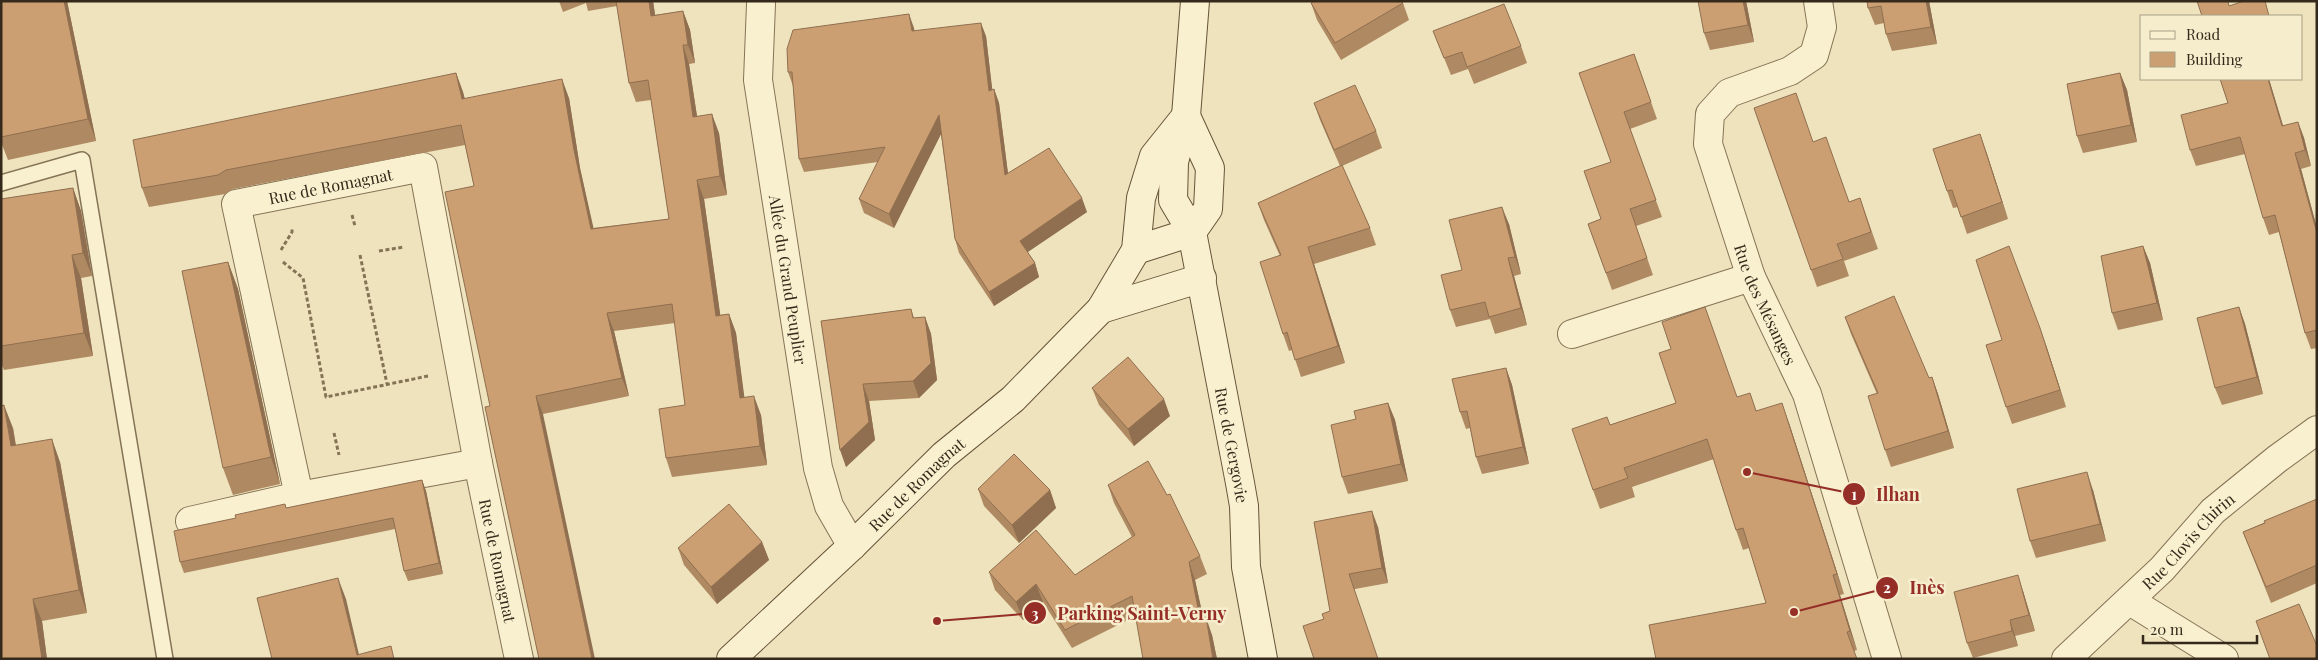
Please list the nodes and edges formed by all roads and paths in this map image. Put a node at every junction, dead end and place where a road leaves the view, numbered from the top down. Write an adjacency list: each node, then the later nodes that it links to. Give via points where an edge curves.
1 (1195, 1): 4 (street, Rue de Gergovie)
2 (1818, 1): 10 (street, Rue des Mésanges, via 1822,27 1814,55 1790,71 1729,93 1710,114 1708,144)
3 (762, 2): 20 (street, Allée du Grand Peuplier, via 758,80 818,468 829,506)
4 (1186, 116): 6 (street, Rue de Gergovie, via 1174,162 1173,200); 6 (street, via 1210,168 1208,208); 7 (street, Rue de Romagnat, via 1154,156 1141,198)
5 (1, 183): 22 (lane, via 82,160)
6 (1192, 232): 7 (street); 11 (street, Rue de Gergovie)
7 (1136, 250): 12 (street, Rue de Romagnat)
8 (360, 255): 15 (path)
9 (249, 264): 14 (street, Rue de Romagnat, via 236,204 423,167); 15 (path, via 276,258 303,278 326,397); 18 (street, Rue de Romagnat)
10 (1751, 277): 13 (street); 26 (street, Rue des Mésanges, via 1807,394)
11 (1202, 278): 12 (street, Rue de Romagnat); 25 (street, Rue de Gergovie, via 1242,490 1246,567)
12 (1102, 309): 20 (street, Rue de Romagnat, via 1012,398 944,455)
13 (1572, 334)
14 (460, 369): 15 (path); 17 (street, Rue de Romagnat)
15 (387, 384)
16 (2317, 430): 21 (street, Rue Clovis Chirin, via 2213,511)
17 (478, 463): 18 (street); 23 (street, Rue de Romagnat)
18 (299, 496): 19 (street)
19 (190, 521)
20 (852, 546): 24 (street, Rue de Romagnat)
21 (2130, 600): 27 (street, Rue Clovis Chirin); 28 (street)
22 (165, 659)
23 (519, 659)
24 (731, 659)
25 (1263, 659)
26 (1887, 659)
27 (2066, 659)
28 (2224, 659)

